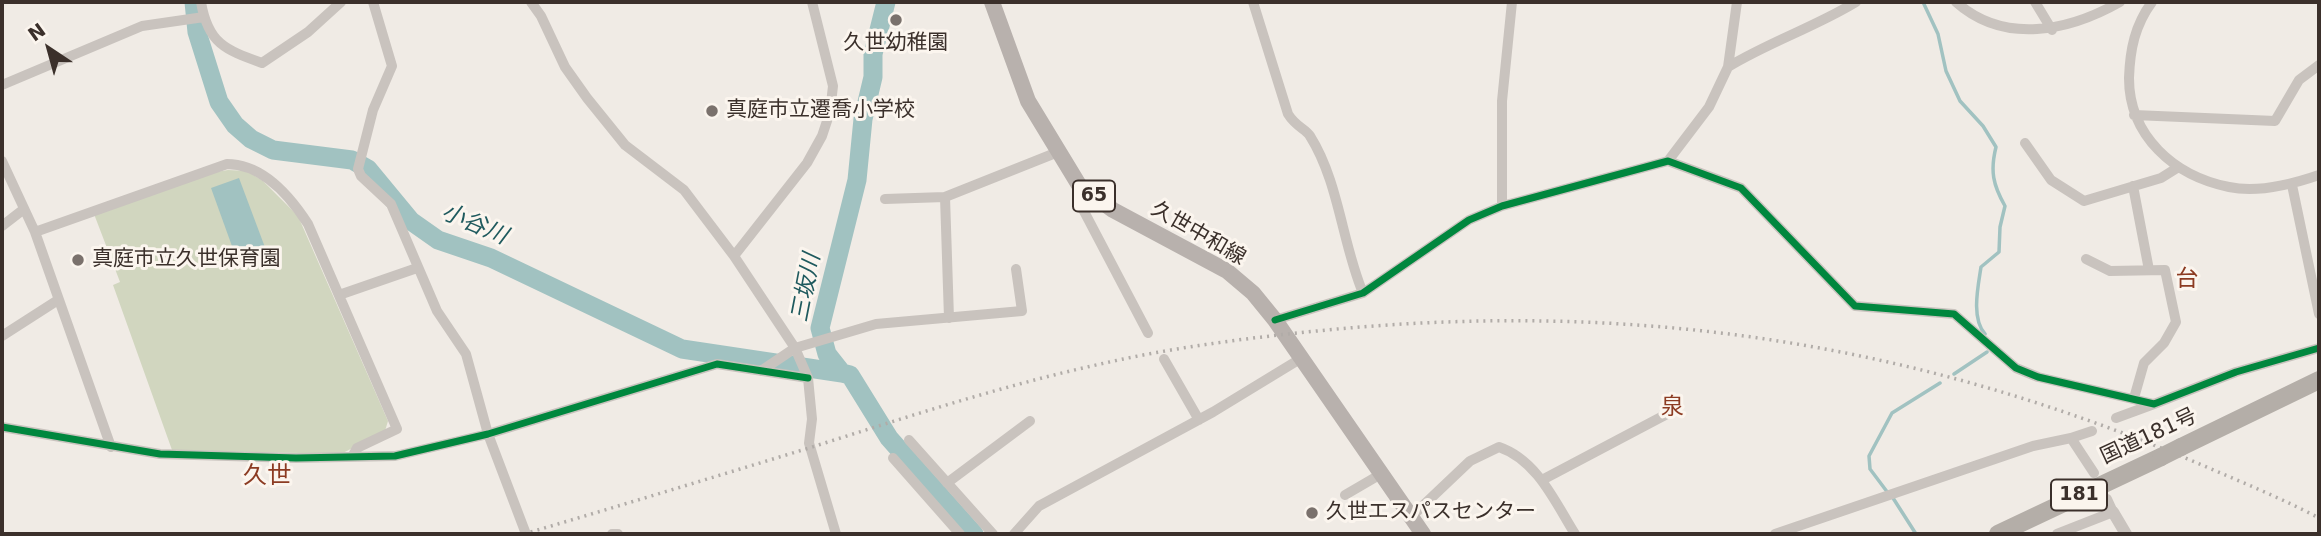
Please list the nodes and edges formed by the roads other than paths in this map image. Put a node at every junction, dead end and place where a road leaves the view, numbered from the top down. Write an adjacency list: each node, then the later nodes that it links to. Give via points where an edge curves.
1 (201, 2): 16 (street)
2 (341, 2): 16 (street, via 308,32 262,63 224,48 214,39)
3 (373, 2): 39 (street, via 392,66 373,110 358,169 391,204)
4 (531, 2): 37 (street, via 565,67 612,129 625,145 684,190)
5 (813, 2): 37 (street, via 833,86 830,112 807,163)
6 (992, 2): 23 (main road, 久世中和線 / 65, via 1028,102)
7 (1254, 2): 42 (street, via 1288,114 1296,127 1309,133 1327,173)
8 (1512, 2): 33 (street, via 1502,100)
9 (1737, 2): 19 (street)
10 (1856, 2): 19 (street)
11 (1956, 2): 17 (street, via 1997,23)
12 (2035, 2): 17 (street)
13 (2120, 2): 15 (street)
14 (2152, 2): 21 (street, via 2139,19 2130,54 2129,97)
15 (2102, 6): 17 (street)
16 (204, 17): 20 (street, via 142,26)
17 (2052, 30)
18 (2319, 65): 21 (street, via 2299,80 2275,121)
19 (1728, 67): 25 (street, via 1709,107)
20 (2, 85)
21 (2134, 115): 26 (street, via 2155,148)
22 (2025, 143): 30 (street, via 2051,180 2084,201)
23 (1058, 152): 28 (main road, 久世中和線 / 65); 31 (street)
24 (2, 161): 34 (street)
25 (1668, 161): 33 (street); 57 (street, via 1741,188 1855,306 1954,314 2016,368)
26 (2177, 168): 29 (street, via 2231,188); 30 (street)
27 (2319, 175): 29 (street)
28 (1079, 185): 47 (main road, 久世中和線 / 65, via 1113,210 1227,271); 48 (street, via 1077,198)
29 (2292, 185): 45 (street)
30 (2133, 186): 41 (street)
31 (945, 197): 32 (street); 46 (street)
32 (885, 199)
33 (1502, 206): 42 (street, via 1469,220)
34 (24, 209): 35 (street); 36 (street)
35 (2, 226)
36 (35, 232): 43 (street, via 228,164 244,164 259,172 298,210); 44 (street)
37 (734, 256): 50 (street)
38 (2086, 259): 41 (street, via 2110,271)
39 (417, 268): 43 (street); 65 (street, via 437,311 466,354)
40 (1016, 269): 46 (street, via 1022,311)
41 (2149, 270): 57 (street, via 2165,271 2176,321 2164,344 2144,363)
42 (1363, 293): 47 (street)
43 (339, 295): 69 (street, via 397,429 357,448)
44 (58, 300): 49 (street); 68 (street)
45 (2319, 314)
46 (949, 318): 50 (street, via 876,324)
47 (1275, 320): 53 (main road, 久世中和線 / 65)
48 (1147, 333)
49 (2, 336)
50 (795, 348): 54 (street); 55 (street)
51 (2319, 348): 58 (street, via 2236,372)
52 (1164, 359): 61 (street)
53 (1300, 359): 61 (street); 72 (main road, 久世中和線 / 65)
54 (761, 371): 55 (street); 65 (street, via 717,364)
55 (808, 378): 80 (street, via 809,443)
56 (2319, 380): 87 (highway, 国道181号 / 181, bridge)
57 (2134, 398): 58 (street)
58 (2154, 404): 60 (street)
59 (1667, 414): 73 (street)
60 (2116, 418)
61 (1199, 420): 83 (street, via 1039,506)
62 (1030, 421): 74 (street)
63 (2, 427): 68 (street)
64 (2092, 431): 66 (street)
65 (488, 434): 69 (street, via 395,456); 79 (street)
66 (2070, 438): 71 (street); 86 (street, via 2034,446)
67 (909, 440): 74 (street)
68 (111, 447): 69 (street, via 160,454)
69 (352, 457)
70 (893, 458): 81 (street)
71 (2094, 473)
72 (1381, 474): 75 (street); 78 (main road, 久世中和線 / 65)
73 (1542, 480): 78 (street, via 1517,453 1499,447 1470,461); 85 (street)
74 (947, 483): 82 (street)
75 (1345, 495)
76 (2107, 499): 77 (street)
77 (2113, 512): 88 (street); 89 (street)
78 (1412, 517): 84 (main road, 久世中和線 / 65)
79 (526, 534)
80 (836, 534)
81 (960, 534)
82 (993, 534)
83 (1014, 534)
84 (1423, 534)
85 (1575, 534)
86 (1775, 534)
87 (1998, 534)
88 (2057, 534)
89 (2126, 534)

